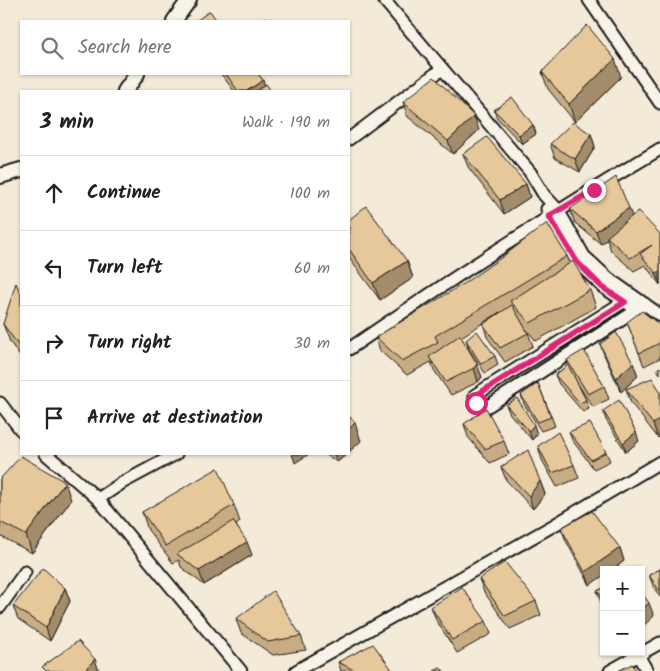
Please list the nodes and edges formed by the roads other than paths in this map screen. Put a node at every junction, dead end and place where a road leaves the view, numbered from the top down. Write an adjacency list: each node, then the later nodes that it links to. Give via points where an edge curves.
1 (189, 0): 4 (street)
2 (384, 0): 5 (street)
3 (589, 0): 8 (street)
4 (175, 20)
5 (442, 69): 9 (street); 13 (street, via 530,172)
6 (136, 75): 7 (street)
7 (126, 90)
8 (660, 103)
9 (350, 138)
10 (660, 149): 13 (street)
11 (20, 170): 12 (street)
12 (0, 176)
13 (553, 213): 14 (street, via 584,256); 18 (street)
14 (629, 299): 15 (street); 19 (street)
15 (641, 307): 16 (street); 17 (street); 20 (street)
16 (660, 315)
17 (660, 326)
18 (350, 348)
19 (498, 380): 20 (street); 20 (street, via 475,396 476,403 485,408)
20 (508, 393)
21 (0, 403): 22 (street)
22 (20, 429)
23 (47, 455): 26 (street)
24 (174, 455): 26 (street)
25 (660, 463): 34 (street)
26 (98, 499): 33 (street)
27 (25, 572): 28 (street)
28 (0, 607)
29 (660, 644): 30 (street)
30 (645, 652)
31 (636, 656): 35 (street)
32 (639, 656): 36 (street)
33 (241, 671)
34 (296, 671)
35 (610, 671)
36 (647, 671)

